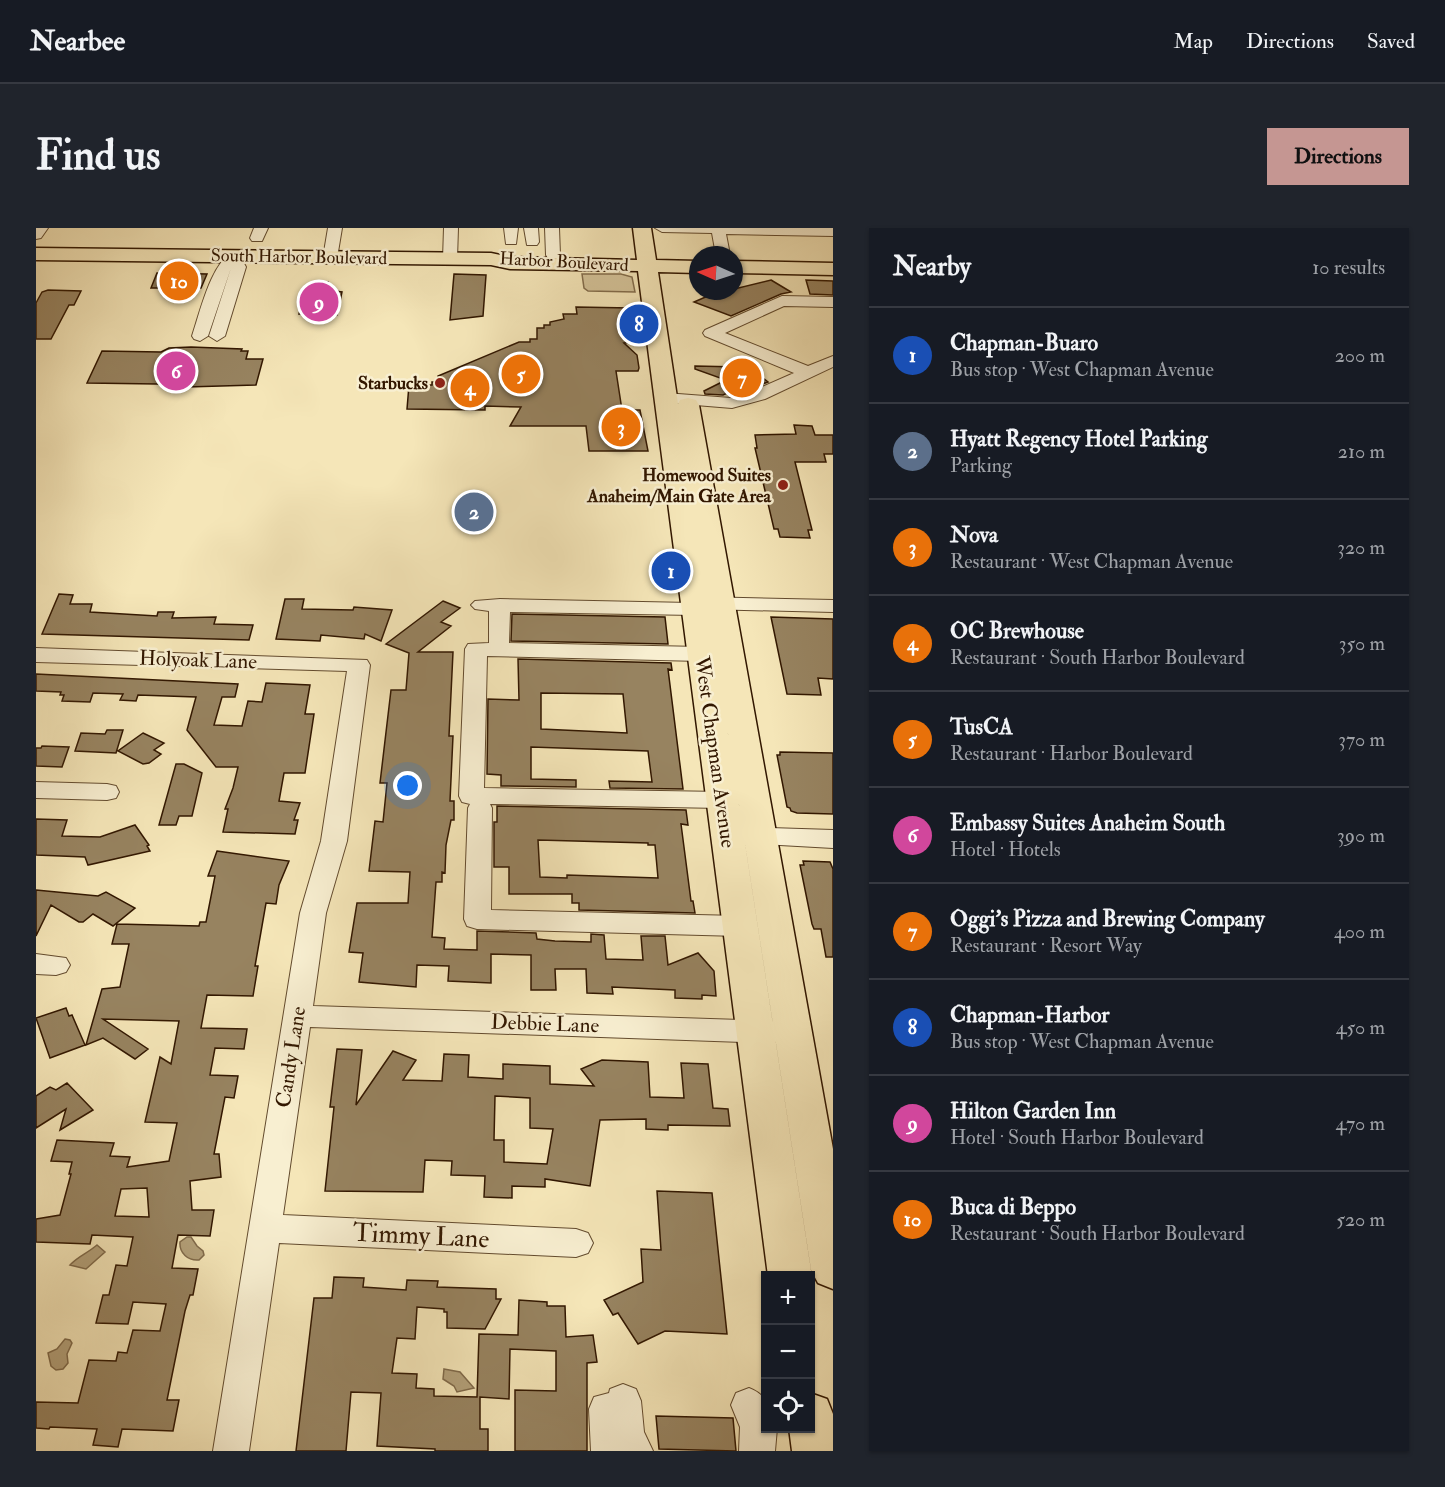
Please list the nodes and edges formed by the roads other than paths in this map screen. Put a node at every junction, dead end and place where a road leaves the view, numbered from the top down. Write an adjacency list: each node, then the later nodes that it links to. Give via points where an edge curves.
1 (41, 228): 11 (street)
2 (335, 228): 20 (street)
3 (451, 228): 21 (street)
4 (552, 228): 17 (street)
5 (632, 228): 6 (street)
6 (642, 228): 24 (main road, West Chapman Avenue)
7 (662, 228): 8 (street); 24 (main road, West Chapman Avenue)
8 (681, 228): 9 (street); 12 (street, via 683,241)
9 (718, 229): 10 (street); 13 (street)
10 (830, 232): 14 (street)
11 (36, 236)
12 (698, 246)
13 (713, 246)
14 (833, 250)
15 (743, 253): 23 (main road, Harbor Boulevard)
16 (36, 254): 19 (main road, South Harbor Boulevard)
17 (554, 255): 22 (main road, Harbor Boulevard, via 511,254); 24 (main road, Harbor Boulevard)
18 (689, 255): 24 (main road, Harbor Boulevard)
19 (234, 257): 20 (main road, South Harbor Boulevard); 30 (street, via 224,267); 31 (street, via 239,267)
20 (330, 258): 21 (main road, South Harbor Boulevard)
21 (450, 259): 22 (main road, South Harbor Boulevard)
22 (490, 259): 24 (main road, Harbor Boulevard, via 510,263)
23 (833, 260)
24 (656, 261): 25 (main road, Harbor Boulevard); 28 (main road, West Chapman Avenue); 34 (main road, West Chapman Avenue)
25 (689, 266)
26 (743, 267): 27 (main road)
27 (833, 269)
28 (671, 287)
29 (833, 302): 33 (street, via 782,301 711,333)
30 (200, 336)
31 (217, 336)
32 (833, 361): 33 (street)
33 (809, 372): 34 (street, via 732,403)
34 (678, 391): 35 (main road, West Chapman Avenue)
35 (704, 605): 36 (street); 37 (street, via 491,605); 38 (main road, West Chapman Avenue); 44 (main road, West Chapman Avenue)
36 (833, 606)
37 (499, 642)
38 (701, 654): 44 (main road, West Chapman Avenue); 44 (street, via 476,649 471,796)
39 (36, 655): 40 (street, Holyoak Lane)
40 (359, 665): 47 (street, Candy Lane, via 334,841 313,913)
41 (36, 790): 42 (street)
42 (107, 792)
43 (480, 808): 46 (street, via 477,919)
44 (736, 824): 45 (street); 46 (main road, West Chapman Avenue); 49 (main road, West Chapman Avenue)
45 (833, 839)
46 (739, 926): 48 (main road, West Chapman Avenue)
47 (297, 1016): 48 (street, Debbie Lane); 50 (street, Candy Lane)
48 (755, 1031): 49 (street, Debbie Lane); 53 (main road, West Chapman Avenue)
49 (792, 1032): 52 (main road, West Chapman Avenue)
50 (265, 1228): 51 (street, Timmy Lane); 56 (street, Candy Lane)
51 (576, 1243)
52 (833, 1270)
53 (789, 1271)
54 (749, 1405): 59 (street, via 759,1428)
55 (813, 1433): 60 (main road)
56 (231, 1451)
57 (609, 1451): 58 (street, via 615,1400 626,1438)
58 (635, 1451)
59 (757, 1451)
60 (816, 1451)

